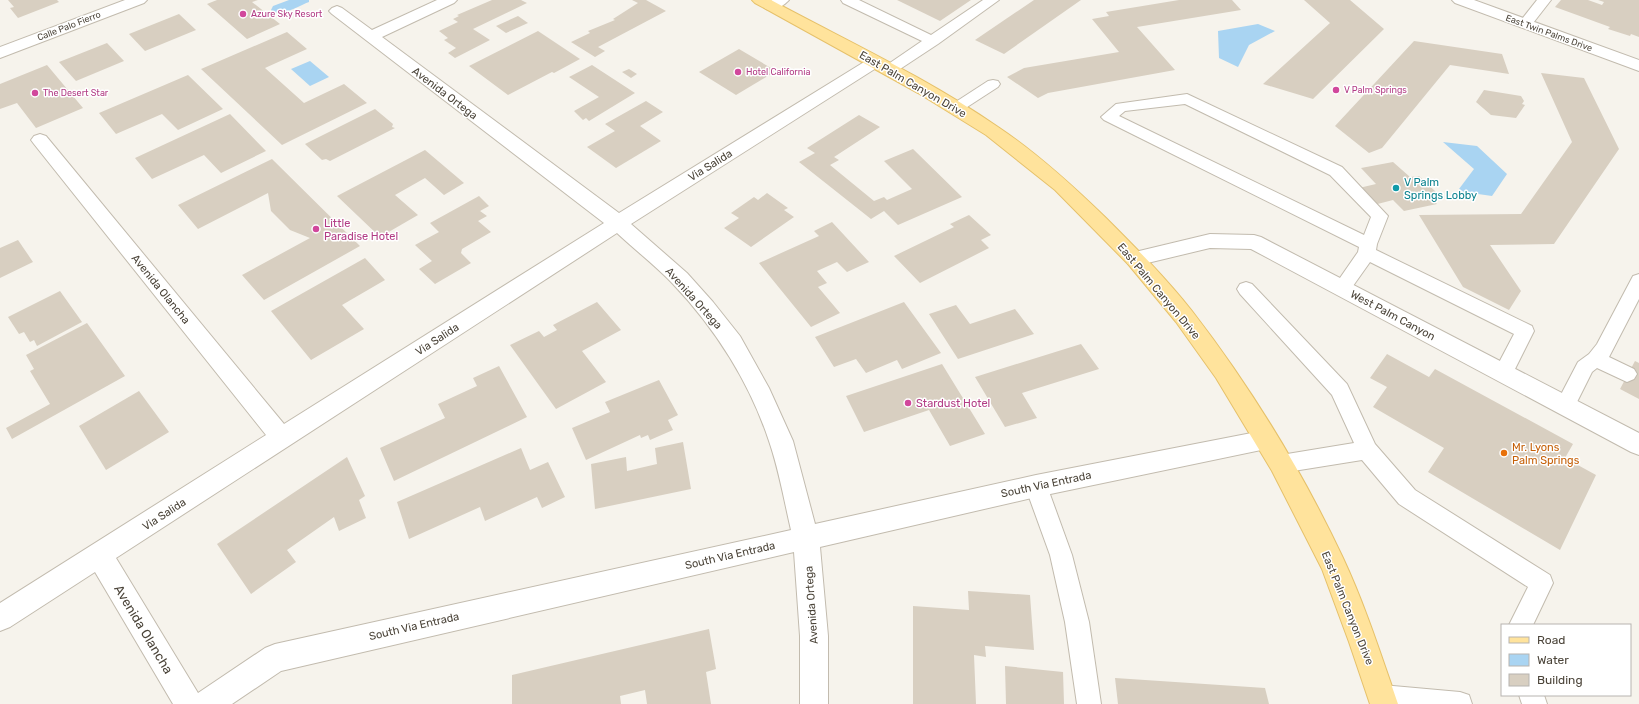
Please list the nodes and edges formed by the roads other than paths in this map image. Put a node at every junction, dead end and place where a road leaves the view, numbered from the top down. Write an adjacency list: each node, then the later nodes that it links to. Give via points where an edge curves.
1 (139, 0): 12 (street, Calle Palo Fierro)
2 (449, 0): 10 (street)
3 (848, 0): 11 (lane)
4 (992, 0): 11 (lane)
5 (1460, 0): 9 (street, East Twin Palms Drive)
6 (1544, 0): 9 (lane)
7 (771, 2): 13 (main road, East Palm Canyon Drive)
8 (337, 11): 10 (street, Avenida Ortega)
9 (1525, 24): 14 (street, East Twin Palms Drive)
10 (371, 36): 18 (street, Avenida Ortega)
11 (933, 41): 13 (lane)
12 (0, 53)
13 (882, 66): 16 (main road, East Palm Canyon Drive); 18 (street, Via Salida)
14 (1639, 66)
15 (993, 84): 16 (lane)
16 (956, 108): 20 (main road, East Palm Canyon Drive, via 992,131 1062,186)
17 (40, 140): 28 (street, Avenida Olancha)
18 (618, 224): 28 (street, Via Salida); 34 (street, Avenida Ortega, via 680,278 732,342 758,388 782,441)
19 (1368, 249): 19 (lane, via 1284,203 1109,117 1121,107 1186,99 1336,171 1380,216); 23 (lane); 25 (lane, via 1525,331)
20 (1135, 259): 23 (street, West Palm Canyon, via 1210,240 1254,242); 29 (main road, East Palm Canyon Drive, via 1184,316 1224,372)
21 (1639, 281): 24 (lane, via 1604,349)
22 (1246, 288): 31 (lane, via 1340,390)
23 (1342, 288): 25 (street, West Palm Canyon)
24 (1596, 359): 26 (lane); 27 (lane, via 1585,368)
25 (1503, 374): 27 (street, West Palm Canyon)
26 (1627, 374)
27 (1565, 406): 30 (street, West Palm Canyon)
28 (282, 438): 35 (street, Via Salida)
29 (1267, 440): 32 (main road, East Palm Canyon Drive); 33 (street, South Via Entrada)
30 (1639, 445)
31 (1367, 450): 32 (lane); 37 (lane, via 1407,497 1542,584)
32 (1281, 464): 38 (main road, East Palm Canyon Drive, via 1333,565)
33 (1036, 486): 34 (street, South Via Entrada); 42 (lane, via 1061,555 1077,622)
34 (806, 538): 40 (street, South Via Entrada, via 275,658); 41 (street, Avenida Ortega, via 814,636)
35 (99, 555): 36 (street, Via Salida); 39 (street, Avenida Olancha)
36 (0, 618)
37 (1522, 624)
38 (1383, 700): 43 (lane)
39 (189, 704)
40 (207, 704)
41 (814, 704)
42 (1089, 704)
43 (1460, 704)

